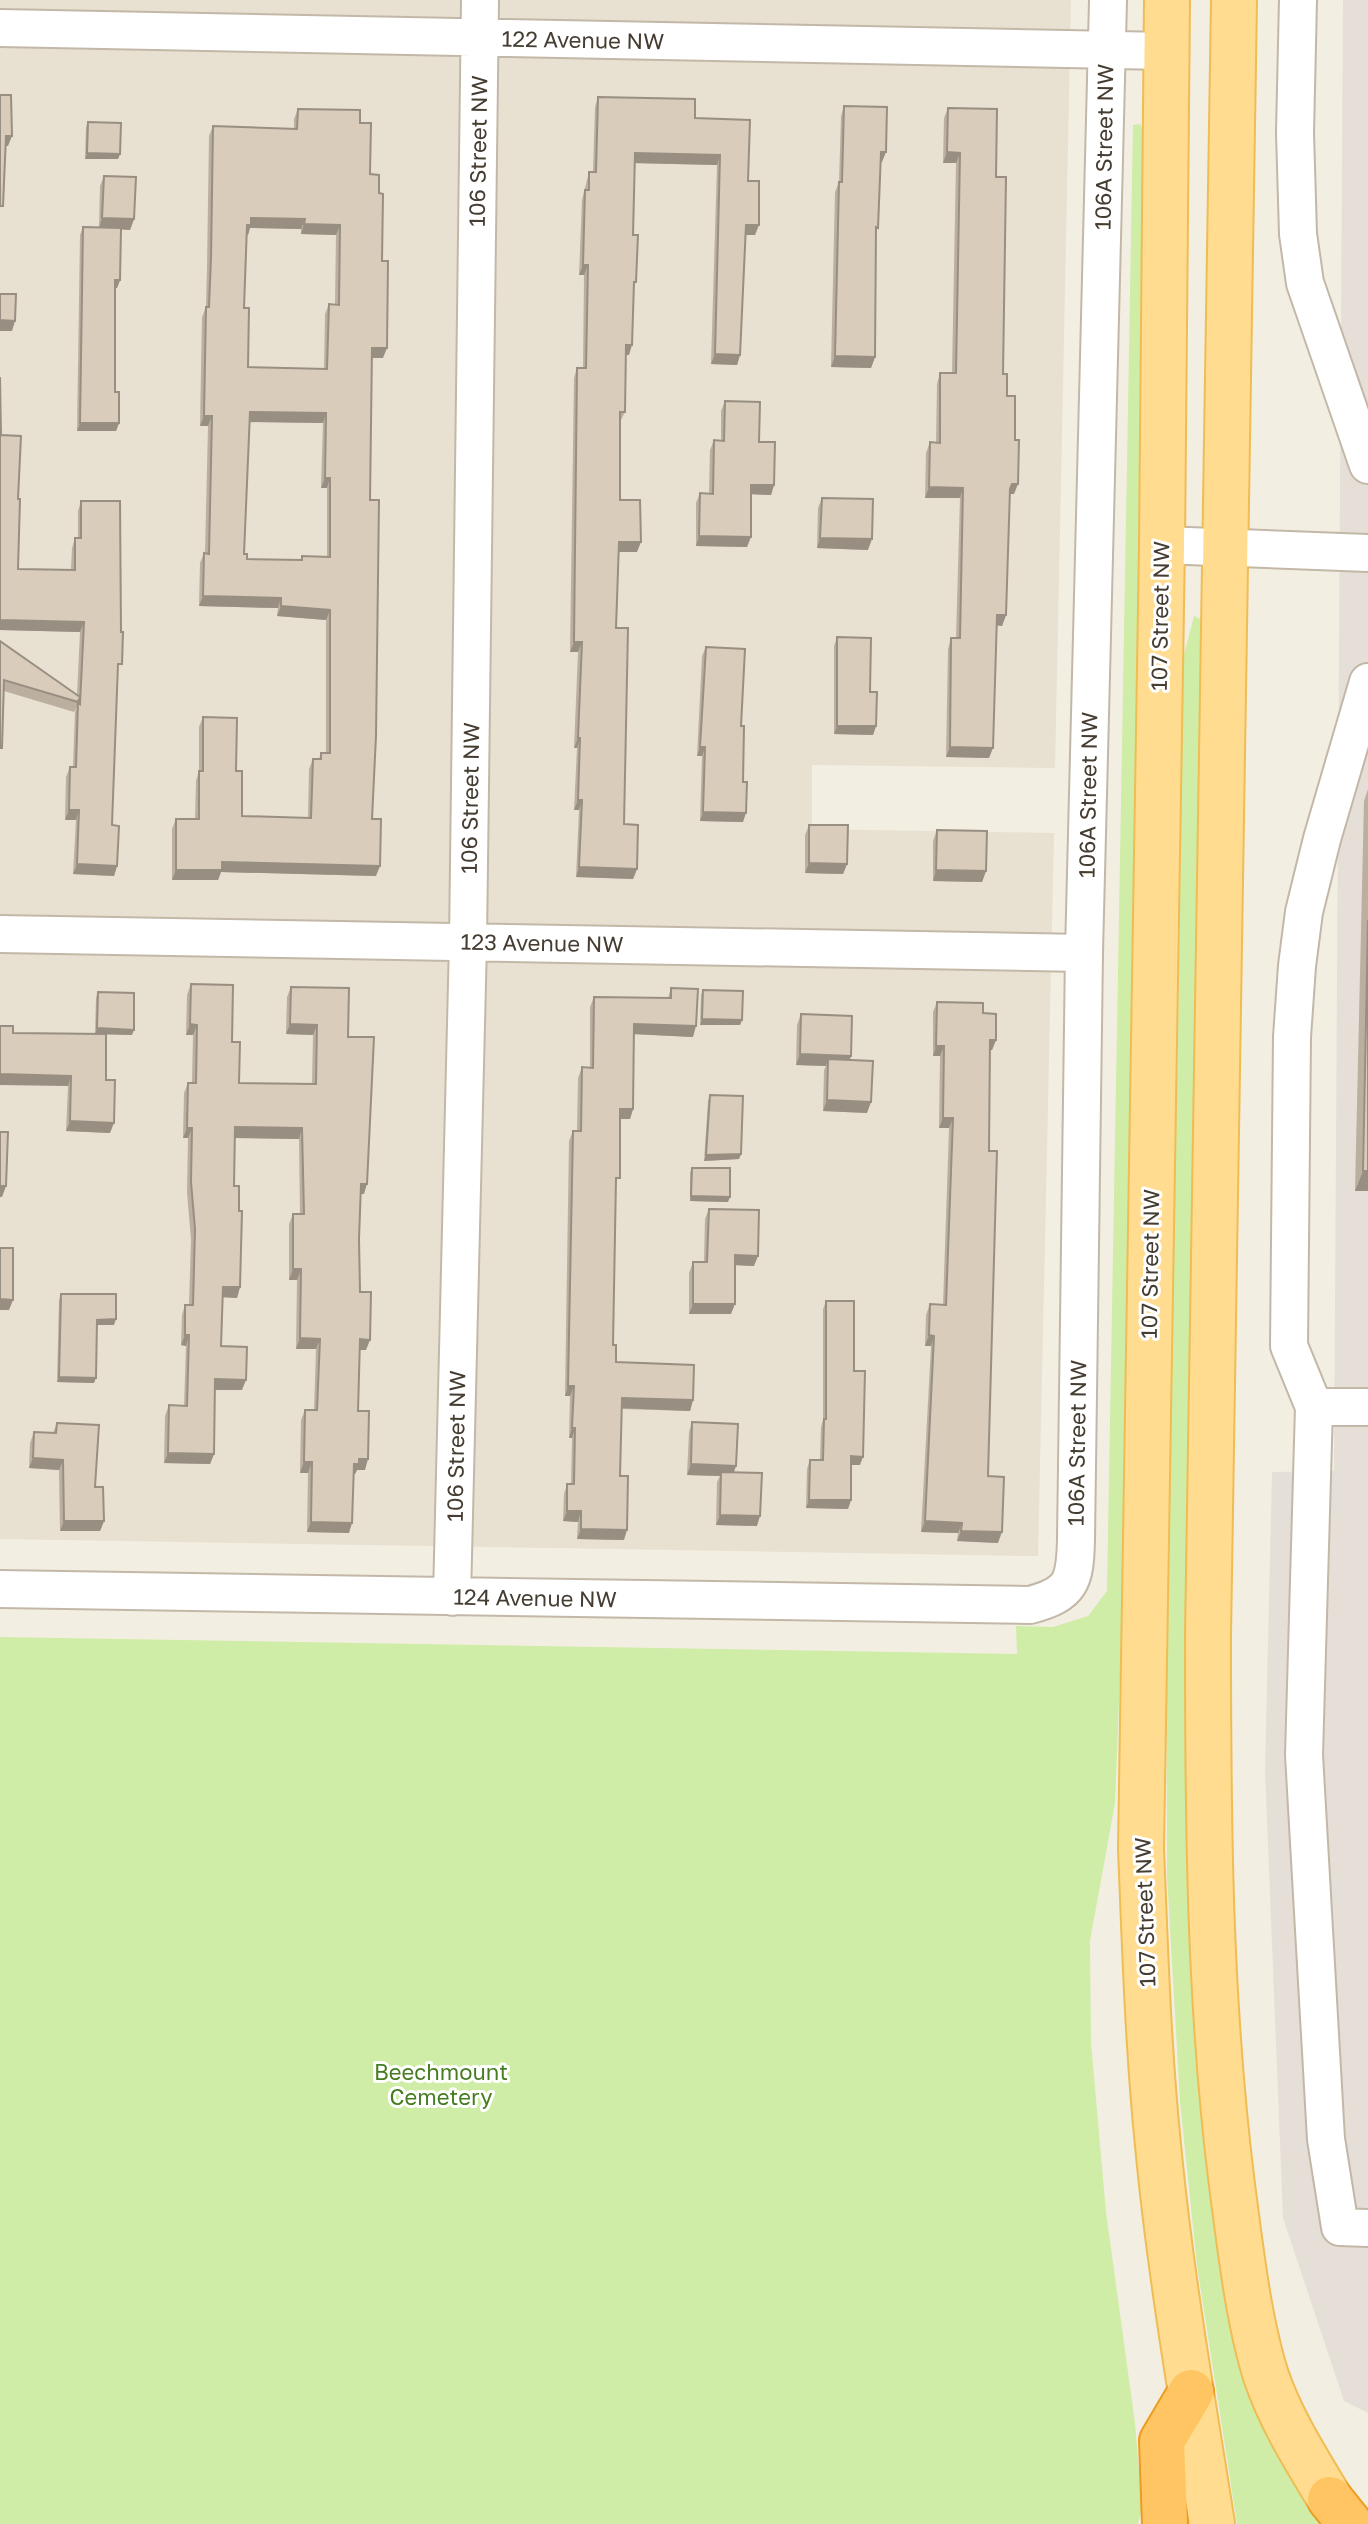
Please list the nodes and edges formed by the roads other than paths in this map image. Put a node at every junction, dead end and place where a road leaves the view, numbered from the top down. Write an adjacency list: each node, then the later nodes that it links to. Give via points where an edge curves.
1 (480, 0): 7 (street, 106 Street NW)
2 (1108, 0): 8 (street, 106A Street NW)
3 (1167, 0): 9 (main road, 107 Street NW)
4 (1234, 0): 12 (main road)
5 (1298, 0): 10 (street, via 1296,193 1305,283)
6 (0, 28): 7 (street, 122 Avenue NW)
7 (479, 38): 8 (street, 122 Avenue NW); 16 (street, 106 Street NW)
8 (1107, 50): 9 (street, 122 Avenue NW); 17 (street, 106A Street NW)
9 (1166, 51): 11 (main road, 107 Street NW)
10 (1368, 465)
11 (1162, 545): 12 (street); 24 (main road, 107 Street NW, via 1141,1848 1158,2147)
12 (1224, 547): 13 (street); 25 (main road, via 1208,1636 1212,1950 1238,2230 1266,2376 1291,2434)
13 (1368, 553)
14 (1368, 682): 18 (street, via 1322,839 1297,966 1289,1346)
15 (0, 934): 16 (street, 123 Avenue NW)
16 (468, 942): 17 (street, 123 Avenue NW); 22 (street, 106 Street NW)
17 (1084, 953): 21 (street, 106A Street NW, via 1075,1571)
18 (1314, 1407): 19 (street); 23 (street, via 1304,1742 1326,2139)
19 (1368, 1407)
20 (0, 1589): 22 (street, 124 Avenue NW)
21 (1067, 1589): 22 (street, 124 Avenue NW, via 1030,1605)
22 (452, 1597)
23 (1354, 2228)
24 (1191, 2392): 26 (highway, via 1162,2441); 27 (main road, 107 Street NW)
25 (1340, 2512)
26 (1165, 2524)
27 (1212, 2524)

